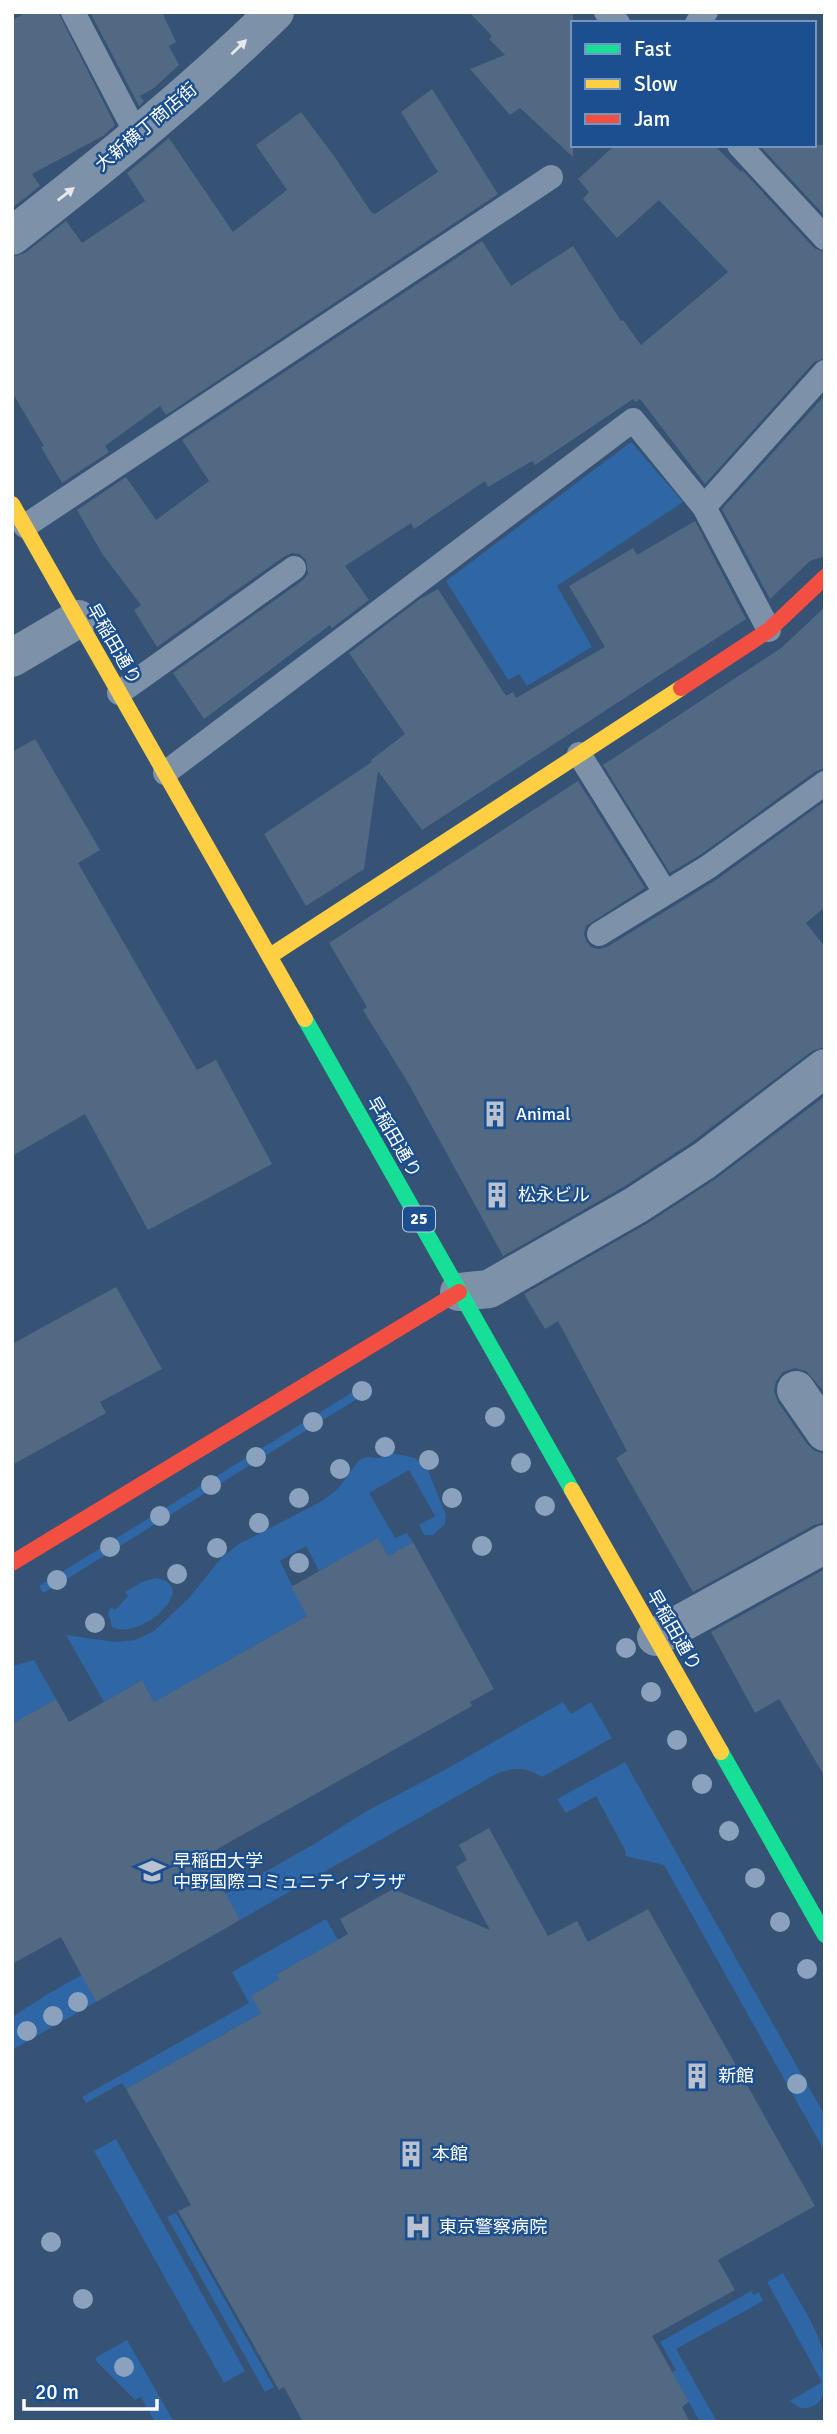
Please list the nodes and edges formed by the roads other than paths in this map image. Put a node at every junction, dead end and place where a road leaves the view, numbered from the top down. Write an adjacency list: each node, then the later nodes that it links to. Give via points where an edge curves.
1 (73, 12): 3 (lane)
2 (275, 12): 3 (street, 大新横丁商店街, one-way to 2)
3 (138, 137): 6 (street, 大新横丁商店街, one-way to 3)
4 (741, 147): 7 (lane)
5 (551, 177): 11 (lane)
6 (12, 236)
7 (825, 238)
8 (825, 372): 10 (lane)
9 (12, 504): 11 (main road, 早稲田通り / 25)
10 (704, 508): 15 (lane); 19 (lane, via 634,420)
11 (25, 526): 14 (main road, 早稲田通り / 25)
12 (294, 568): 17 (lane)
13 (825, 577): 15 (main road)
14 (78, 619): 16 (street); 17 (main road, 早稲田通り / 25)
15 (769, 630): 18 (main road)
16 (12, 657)
17 (119, 693): 19 (main road, 早稲田通り / 25)
18 (579, 754): 21 (lane); 23 (main road)
19 (165, 773): 23 (main road, 早稲田通り / 25)
20 (825, 783): 21 (lane, via 708,867)
21 (665, 892): 22 (lane)
22 (599, 934)
23 (270, 956): 25 (main road, 早稲田通り / 25)
24 (825, 1068): 25 (street, via 705,1160 636,1205 489,1289)
25 (460, 1292): 29 (main road); 30 (main road, 早稲田通り / 25)
26 (796, 1391): 27 (street)
27 (825, 1432)
28 (825, 1544): 30 (street)
29 (12, 1563)
30 (656, 1637): 31 (main road, 早稲田通り / 25)
31 (825, 1935)

